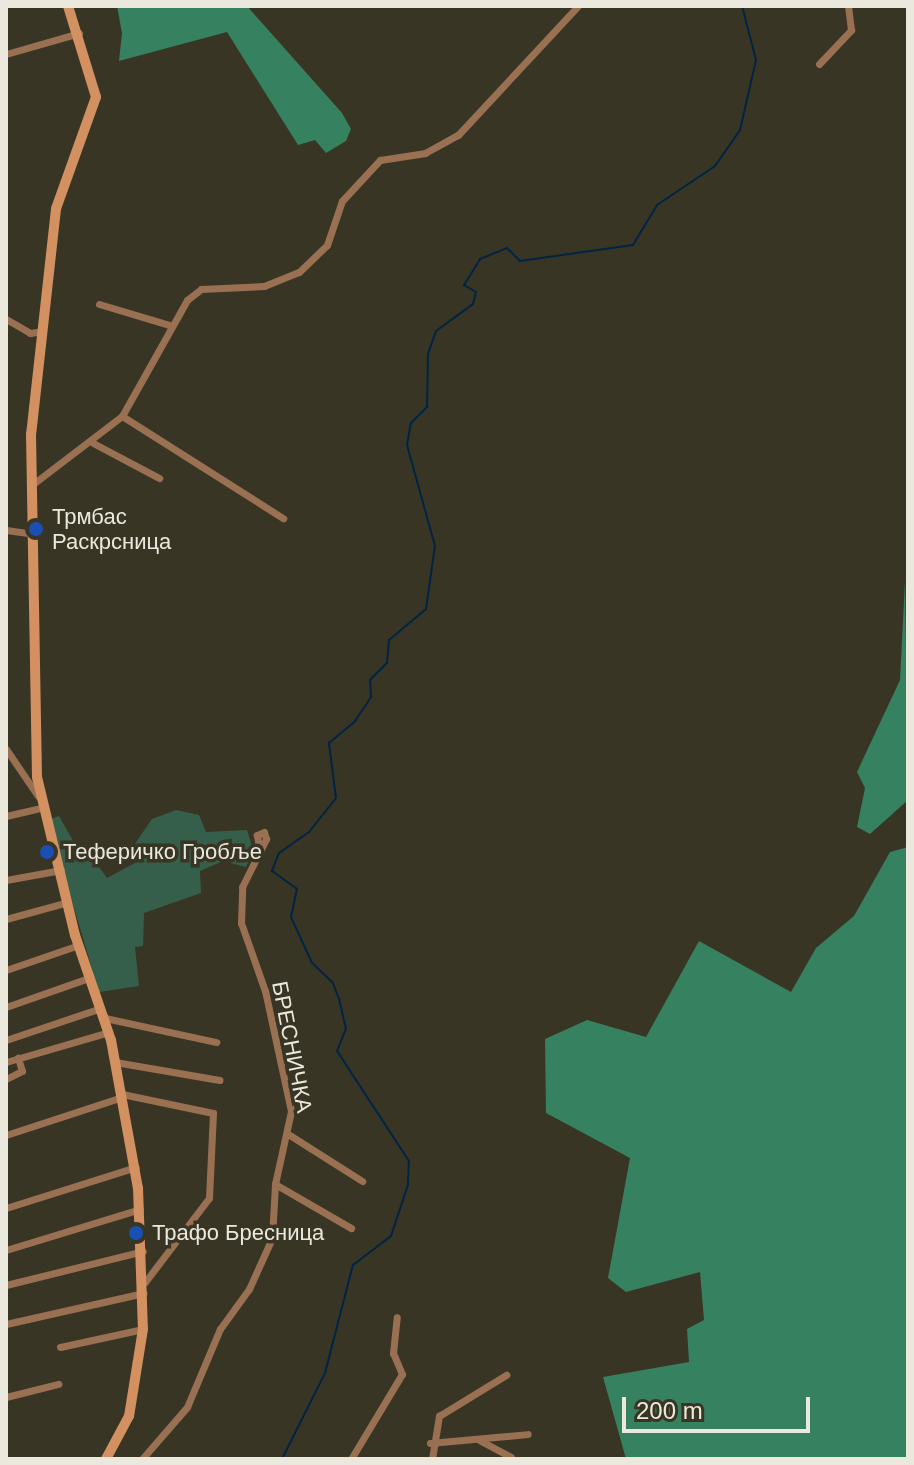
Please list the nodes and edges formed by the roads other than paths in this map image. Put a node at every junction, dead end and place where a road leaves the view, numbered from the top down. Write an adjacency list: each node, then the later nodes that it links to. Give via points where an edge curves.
1 (68, 6): 4 (street)
2 (578, 6): 9 (street, via 458,135 425,153 380,160 342,201 327,245 299,272 264,286 201,289)
3 (848, 6): 6 (street, via 851,30)
4 (79, 33): 5 (street); 10 (street, via 96,97 56,209)
5 (6, 54)
6 (819, 64)
7 (99, 304): 9 (street)
8 (6, 319): 10 (street, via 30,333)
9 (169, 325): 11 (street)
10 (42, 331): 14 (street)
11 (122, 416): 12 (street); 15 (street)
12 (93, 443): 13 (street); 14 (street)
13 (159, 478)
14 (33, 484): 17 (street)
15 (283, 518)
16 (6, 530): 17 (street)
17 (34, 534): 19 (street)
18 (6, 749): 19 (street)
19 (38, 796): 20 (street)
20 (41, 808): 21 (street); 23 (street)
21 (6, 816)
22 (259, 848): 41 (street, БРЕСНИЧКА, via 242,887 241,923 272,1020 290,1107)
23 (61, 870): 24 (street); 25 (street)
24 (6, 880)
25 (68, 902): 26 (street); 27 (street)
26 (6, 919)
27 (79, 945): 28 (street); 29 (street)
28 (6, 970)
29 (89, 978): 30 (street); 31 (street)
30 (6, 1007)
31 (103, 1013): 32 (street); 33 (street); 34 (street)
32 (109, 1032): 35 (street); 37 (street)
33 (6, 1040)
34 (216, 1042)
35 (18, 1058): 36 (street); 38 (street, via 22,1071)
36 (6, 1062)
37 (115, 1062): 39 (street); 40 (street)
38 (6, 1079)
39 (219, 1080)
40 (122, 1095): 42 (street); 43 (street); 52 (street, via 211,1111 215,1162 209,1198)
41 (288, 1134): 44 (street); 45 (street, БРЕСНИЧКА)
42 (6, 1135)
43 (136, 1167): 46 (street); 47 (street)
44 (362, 1181)
45 (275, 1184): 48 (street); 65 (street, БРЕСНИЧКА, via 273,1233 263,1260 220,1329 187,1407)
46 (6, 1208)
47 (140, 1209): 49 (street); 50 (street)
48 (351, 1228)
49 (6, 1250)
50 (143, 1251): 51 (street); 52 (street)
51 (6, 1285)
52 (145, 1287): 54 (street); 55 (street)
53 (397, 1317): 66 (street, via 393,1353 402,1374)
54 (6, 1324)
55 (143, 1329): 56 (street); 64 (street, via 129,1416)
56 (60, 1347)
57 (506, 1375): 62 (street, via 439,1416)
58 (58, 1384): 59 (street)
59 (6, 1397)
60 (528, 1434): 61 (street)
61 (479, 1440): 62 (street); 63 (street)
62 (430, 1443): 67 (street)
63 (511, 1457)
64 (106, 1459)
65 (142, 1459)
66 (351, 1459)
67 (432, 1459)

